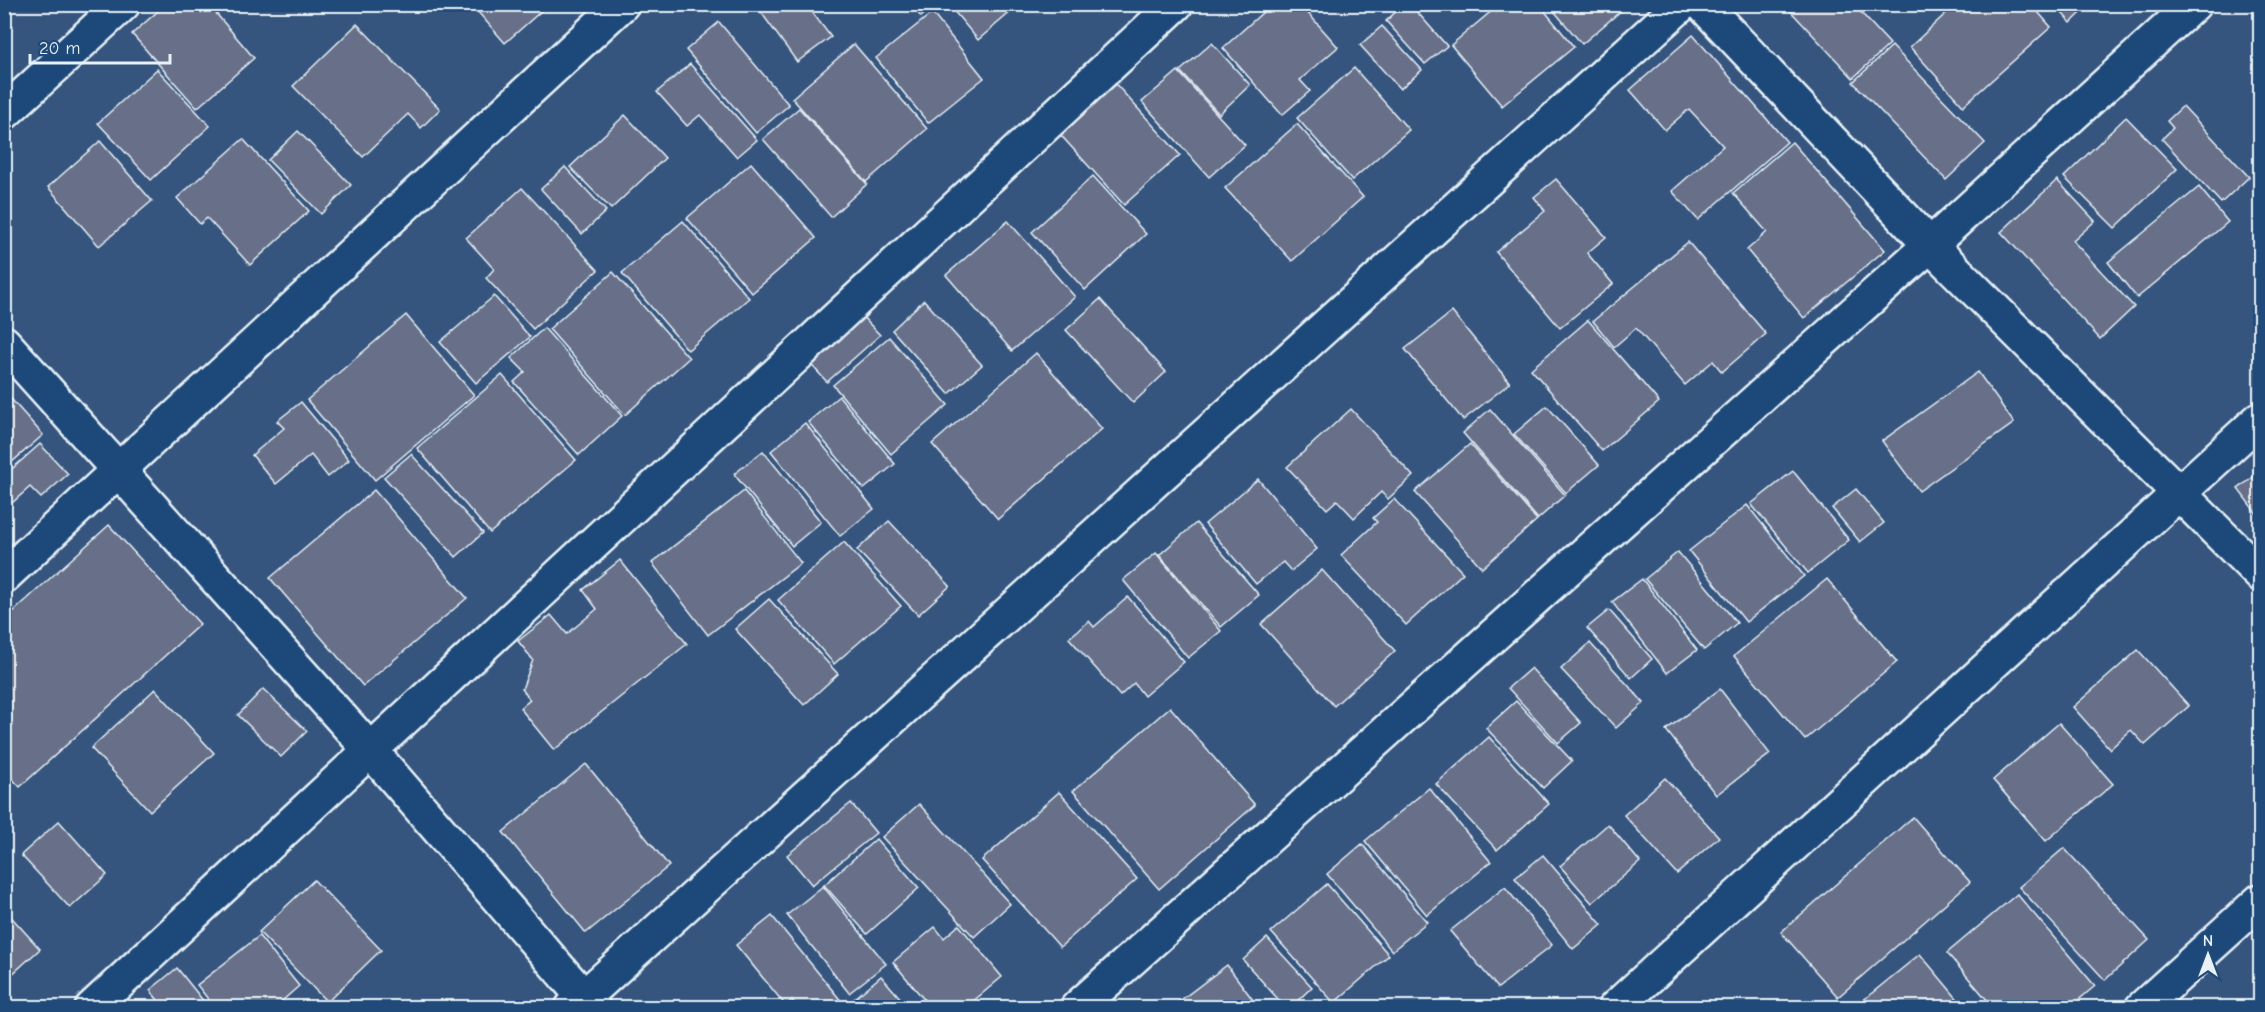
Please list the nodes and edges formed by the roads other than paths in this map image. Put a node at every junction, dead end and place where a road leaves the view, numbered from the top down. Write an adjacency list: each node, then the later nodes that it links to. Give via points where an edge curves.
1 (123, 4): 7 (street)
2 (622, 4): 11 (street)
3 (1176, 4): 15 (street)
4 (1682, 4): 17 (street)
5 (1702, 4): 8 (street)
6 (2194, 4): 8 (street)
7 (4, 114)
8 (1930, 245): 12 (street); 19 (street)
9 (4, 343): 11 (street)
10 (2260, 418): 12 (street)
11 (120, 470): 14 (street); 15 (street)
12 (2179, 493): 13 (street); 20 (street)
13 (2260, 574)
14 (4, 576)
15 (371, 750): 17 (street); 18 (street)
16 (2260, 900): 21 (street)
17 (582, 1004)
18 (92, 1008)
19 (1077, 1008)
20 (1615, 1008)
21 (2142, 1008)

